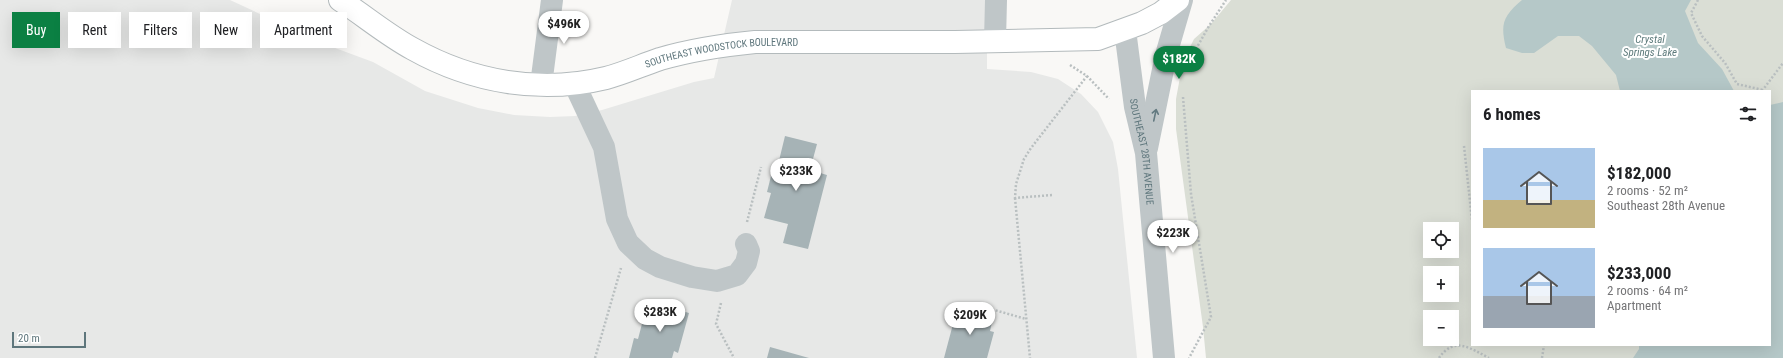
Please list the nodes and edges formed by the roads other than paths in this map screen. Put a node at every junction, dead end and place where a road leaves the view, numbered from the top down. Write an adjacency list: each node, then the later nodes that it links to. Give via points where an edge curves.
1 (340, 0): 9 (main road, SOUTHEAST WOODSTOCK BOULEVARD, via 405,45 437,62 479,77 512,84)
2 (552, 0): 9 (street)
3 (996, 0): 7 (street)
4 (1178, 0): 6 (main road, via 1162,13)
5 (1182, 0): 10 (street, one-way to 5, via 1166,55)
6 (1125, 30): 7 (main road, SOUTHEAST WOODSTOCK BOULEVARD, via 1098,39); 10 (street, SOUTHEAST 28TH AVENUE, via 1135,107)
7 (996, 41): 8 (main road, SOUTHEAST WOODSTOCK BOULEVARD, via 755,42 690,52 660,59 605,78)
8 (574, 83): 9 (main road, SOUTHEAST WOODSTOCK BOULEVARD); 11 (street, via 604,147 617,220 628,243 645,259 660,267 692,277 718,280 737,275 746,263 749,250)
9 (541, 85)
10 (1146, 153): 12 (street, SOUTHEAST 28TH AVENUE)
11 (746, 244)
12 (1164, 358)

